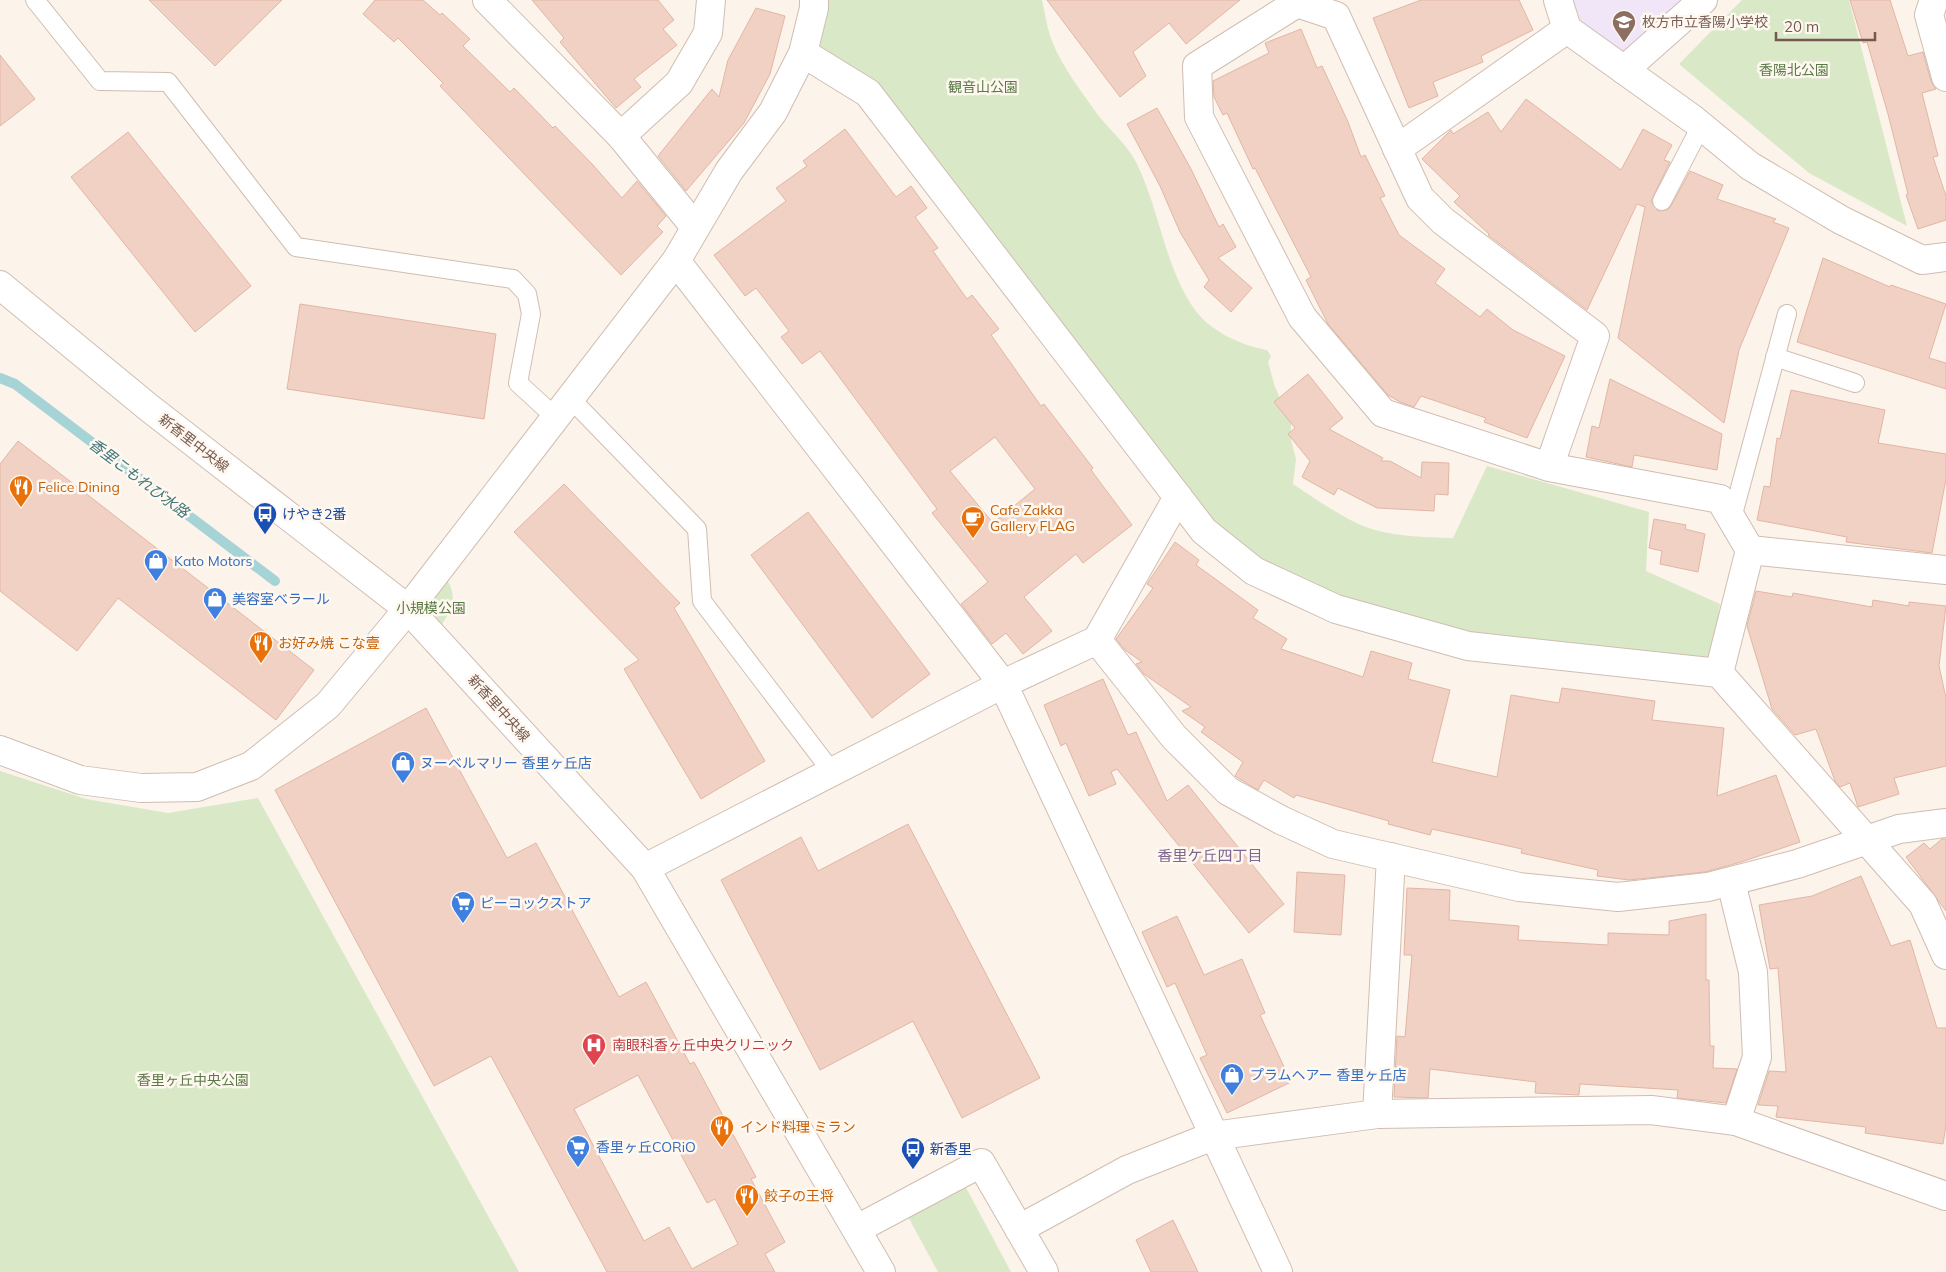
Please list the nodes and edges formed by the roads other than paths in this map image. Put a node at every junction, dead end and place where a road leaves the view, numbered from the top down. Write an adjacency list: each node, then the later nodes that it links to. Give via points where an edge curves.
1 (35, 0): 23 (lane, via 100,81 168,82 296,247 513,279 527,294 531,314 518,383)
2 (487, 0): 13 (street)
3 (711, 0): 13 (street, via 708,33 679,82)
4 (814, 0): 9 (street)
5 (1558, 0): 8 (street)
6 (1704, 0): 10 (street)
7 (1934, 0): 11 (street, via 1929,15)
8 (1567, 29): 10 (street); 14 (street)
9 (803, 53): 16 (street, via 773,112 728,171); 25 (street, via 868,93)
10 (1624, 70): 12 (street)
11 (1946, 77)
12 (1701, 126): 15 (lane); 17 (street, via 1750,166 1841,220 1922,260)
13 (621, 136): 16 (street)
14 (1397, 150): 24 (street, via 1420,198 1443,221 1595,336); 24 (street, via 1336,16 1297,3 1197,66 1199,117 1302,317 1383,413)
15 (1662, 201)
16 (695, 227): 18 (street)
17 (1946, 257)
18 (676, 261): 23 (street); 32 (street)
19 (0, 285): 29 (street, 新香里中央線, via 148,408)
20 (1787, 314): 21 (lane)
21 (1776, 357): 22 (lane); 26 (lane)
22 (1855, 383)
23 (562, 408): 29 (street); 34 (lane, via 697,529 702,601)
24 (1549, 467): 26 (street, via 1720,499)
25 (1178, 497): 30 (street); 31 (street, via 1204,531 1254,571 1336,609 1468,646)
26 (1732, 518): 27 (street)
27 (1750, 550): 28 (street); 31 (street)
28 (1946, 570)
29 (408, 609): 33 (street, via 328,704 251,766 197,787 141,788 80,780); 38 (street, 新香里中央線)
30 (1097, 640): 32 (street); 37 (street, via 1174,737 1228,791 1334,844)
31 (1719, 673): 36 (street)
32 (1003, 684): 34 (street); 43 (street)
33 (0, 750)
34 (832, 772): 38 (street)
35 (1946, 824): 36 (street, via 1899,829)
36 (1866, 840): 39 (street); 40 (street, via 1923,904)
37 (1391, 857): 39 (street, via 1519,887 1618,896 1708,888); 41 (street)
38 (645, 868): 46 (street, 新香里中央線)
39 (1731, 882): 42 (street, via 1753,972 1757,1056)
40 (1946, 955)
41 (1377, 1114): 42 (street, via 1651,1110); 43 (street)
42 (1736, 1121): 44 (street)
43 (1214, 1136): 45 (street, via 1127,1170); 49 (street)
44 (1946, 1196)
45 (1019, 1228): 46 (street, via 982,1163); 48 (street)
46 (857, 1229): 47 (street, 新香里中央線)
47 (881, 1272)
48 (1044, 1272)
49 (1278, 1272)

